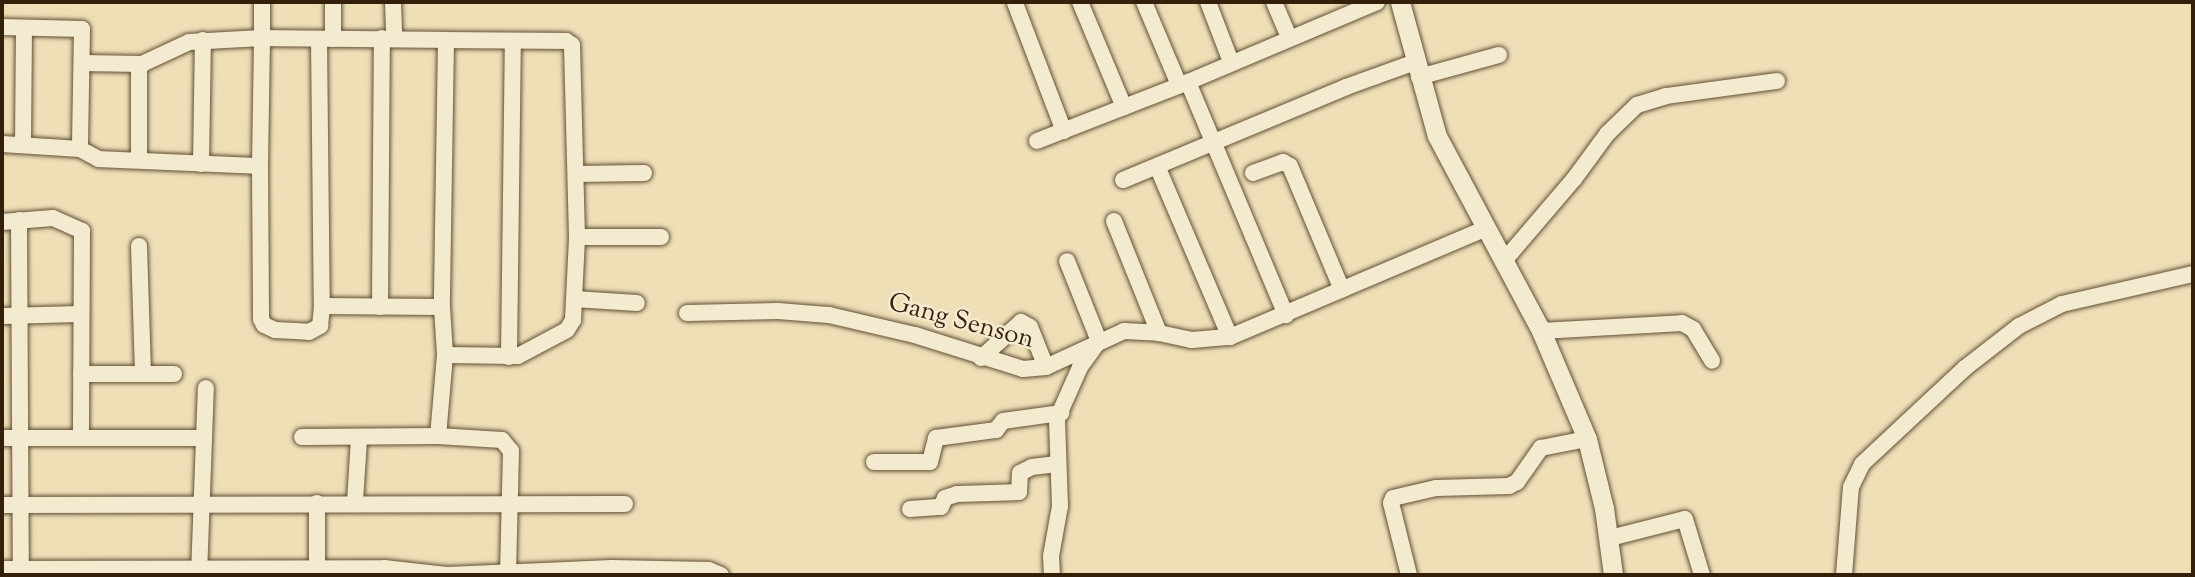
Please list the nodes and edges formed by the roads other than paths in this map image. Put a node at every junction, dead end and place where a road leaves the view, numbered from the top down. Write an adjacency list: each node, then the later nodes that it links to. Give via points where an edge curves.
1 (262, 2): 13 (street)
2 (333, 2): 16 (street)
3 (393, 2): 14 (street)
4 (1080, 2): 27 (street)
5 (1144, 2): 26 (street)
6 (1208, 2): 21 (street)
7 (1274, 2): 15 (street)
8 (1377, 2): 15 (street)
9 (1400, 2): 24 (street)
10 (1015, 3): 28 (street)
11 (2, 27): 12 (street)
12 (24, 28): 22 (street, via 82,29); 32 (street)
13 (262, 38): 16 (street); 17 (street); 36 (street)
14 (388, 38): 16 (street); 18 (street); 56 (street)
15 (1289, 38): 21 (street)
16 (326, 39): 55 (street)
17 (203, 40): 23 (street); 35 (street)
18 (446, 40): 19 (street); 57 (street)
19 (513, 41): 40 (street, via 566,41 572,45); 68 (street)
20 (1499, 55): 24 (street)
21 (1231, 62): 26 (street)
22 (82, 63): 23 (street); 33 (street)
23 (142, 64): 34 (street)
24 (1417, 70): 30 (street, via 1346,87); 45 (street, via 1437,136)
25 (1777, 81): 50 (street, via 1666,96 1637,105 1607,134)
26 (1184, 84): 27 (street); 30 (street)
27 (1124, 107): 28 (street)
28 (1064, 131): 29 (street)
29 (1037, 141)
30 (1213, 143): 37 (street); 61 (street)
31 (2, 144): 32 (street)
32 (23, 144): 33 (street)
33 (80, 149): 34 (street, via 99,159)
34 (139, 160): 35 (street)
35 (201, 164): 36 (street)
36 (261, 166): 55 (street, via 261,319 275,330 309,332 320,326)
37 (1157, 166): 41 (street); 65 (street)
38 (644, 173): 40 (street)
39 (1253, 173): 52 (street, via 1283,162 1290,166)
40 (576, 174): 46 (street)
41 (1123, 180)
42 (19, 220): 44 (street); 59 (street, via 53,218 82,231); 60 (street)
43 (1114, 221): 64 (street)
44 (2, 222)
45 (1485, 229): 50 (street); 52 (street, Gang Senson)
46 (577, 237): 47 (street); 53 (street)
47 (661, 237)
48 (139, 246): 73 (street)
49 (1066, 261): 66 (street)
50 (1503, 262): 63 (street)
51 (2193, 274): 111 (street, via 2062,304 2019,326 1965,368 1862,464 1851,487)
52 (1342, 290): 61 (street, Gang Senson)
53 (574, 299): 54 (street); 68 (street, via 573,320 567,330 533,350)
54 (637, 303)
55 (322, 306): 56 (street)
56 (380, 307): 57 (street)
57 (442, 307): 67 (street)
58 (687, 313): 69 (street, Gang Senson, via 778,311 830,316 915,334)
59 (81, 314): 60 (street); 72 (street)
60 (20, 315): 62 (street); 80 (street)
61 (1286, 315): 65 (street, Gang Senson)
62 (2, 316)
63 (1541, 331): 70 (street, via 1682,323 1693,329); 84 (street)
64 (1158, 333): 65 (street, Gang Senson, via 1192,340); 66 (street, Gang Senson, via 1124,331)
65 (1230, 337)
66 (1099, 341): 71 (street, Gang Senson); 76 (street, via 1080,367)
67 (445, 355): 68 (street); 77 (street)
68 (509, 356)
69 (981, 358): 71 (street, Gang Senson, via 1023,369); 71 (street, via 1021,322 1030,327)
70 (1712, 361)
71 (1046, 367)
72 (81, 374): 73 (street); 81 (street)
73 (143, 374): 74 (street)
74 (174, 374)
75 (206, 388): 82 (street)
76 (1061, 413): 85 (street, via 1003,421 996,430 936,438 930,462); 86 (street, via 1057,419)
77 (438, 436): 83 (street); 93 (street, via 490,438 508,444)
78 (302, 437): 83 (street)
79 (2, 438): 80 (street)
80 (20, 438): 81 (street); 92 (street)
81 (81, 438): 82 (street)
82 (204, 438): 89 (street)
83 (359, 438): 87 (street)
84 (1587, 439): 95 (street); 108 (street, via 1541,448 1517,482 1509,486 1436,488 1393,498)
85 (874, 462)
86 (1057, 464): 94 (street, via 1020,473 1019,492 957,494 945,498 941,507); 107 (street, via 1060,506)
87 (355, 502): 88 (street); 93 (street)
88 (317, 503): 89 (street); 102 (street)
89 (200, 504): 92 (street); 100 (street)
90 (625, 504): 93 (street)
91 (2, 505): 92 (street)
92 (20, 505): 97 (street)
93 (511, 505): 104 (street)
94 (910, 509)
95 (1610, 538): 109 (street); 110 (street, via 1685,520)
96 (2, 569): 97 (street)
97 (21, 572): 98 (street)
98 (80, 572): 99 (street)
99 (138, 572): 100 (street)
100 (199, 572): 101 (street)
101 (257, 572): 102 (street)
102 (317, 572): 103 (street)
103 (384, 572): 105 (street)
104 (507, 574): 105 (street); 106 (street, via 612,568 709,570)
105 (447, 575)
106 (722, 575)
107 (1052, 575)
108 (1409, 575)
109 (1613, 575)
110 (1702, 575)
111 (1844, 575)

